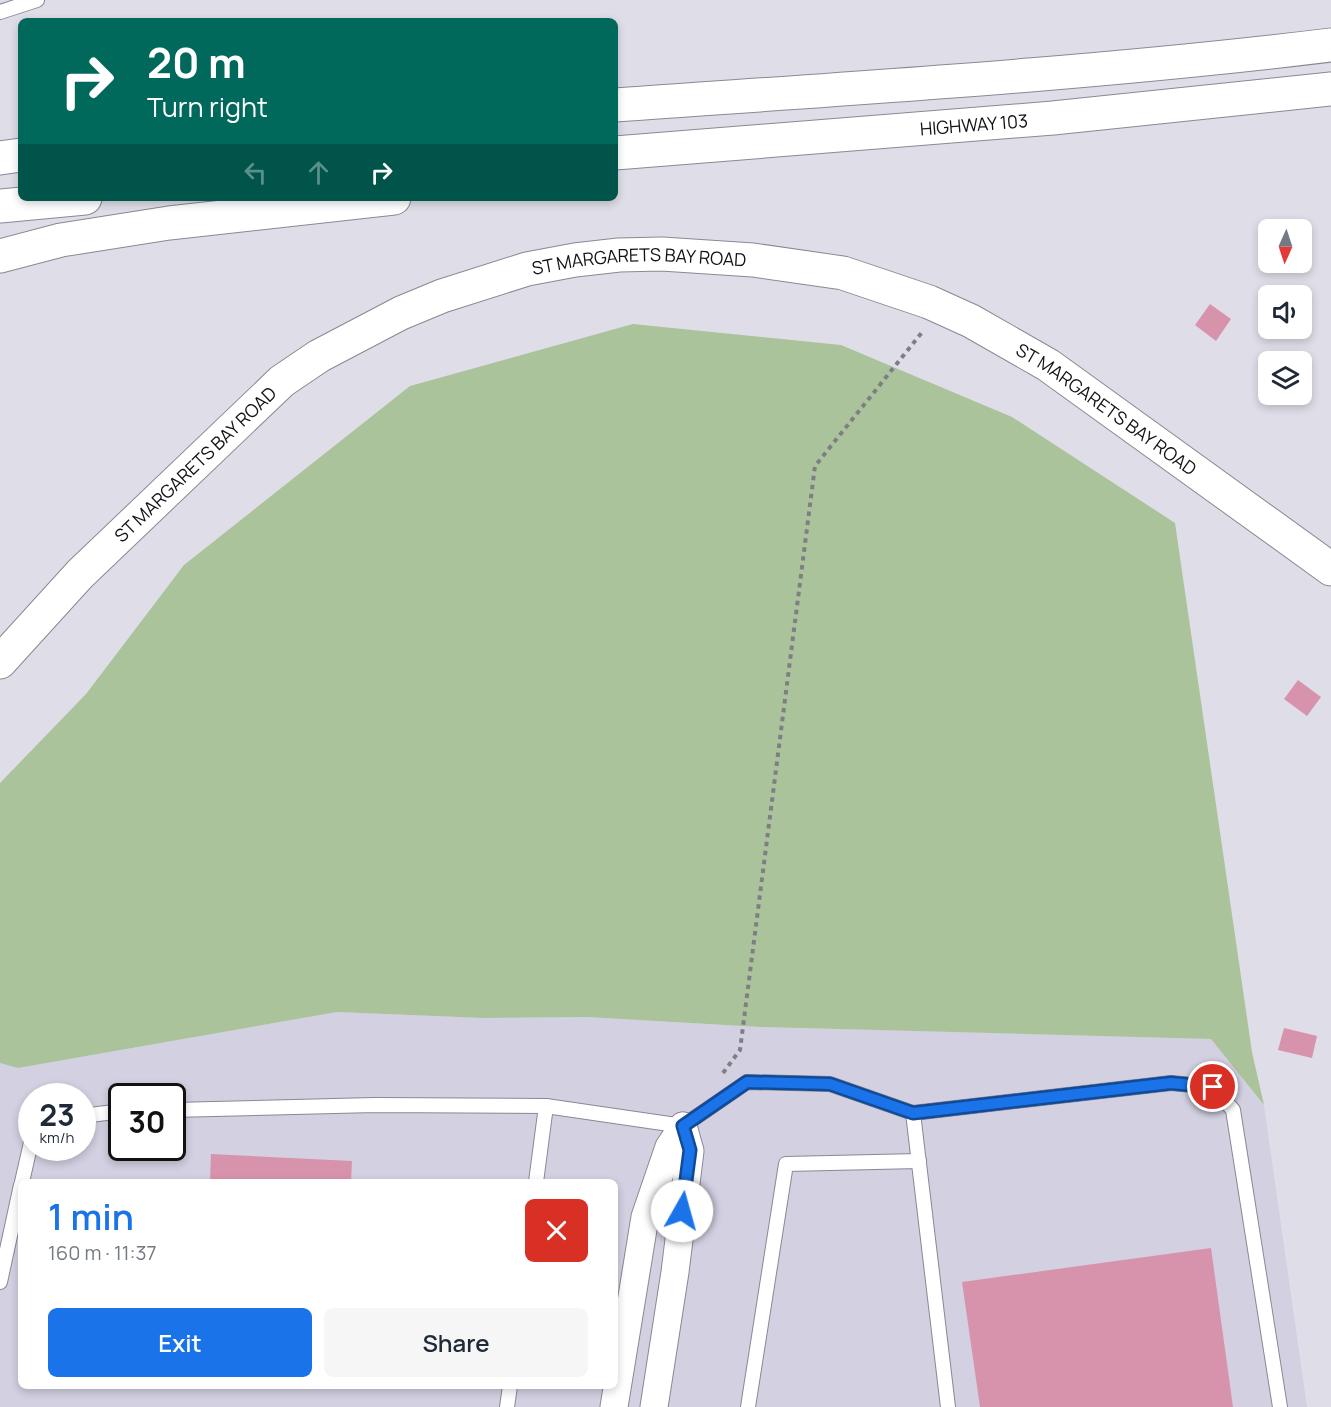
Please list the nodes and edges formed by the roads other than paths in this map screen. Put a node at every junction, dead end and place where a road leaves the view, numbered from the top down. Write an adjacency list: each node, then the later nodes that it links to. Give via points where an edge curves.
1 (37, 0): 2 (lane)
2 (0, 12)
3 (1331, 45): 5 (main road, via 1079,70)
4 (1331, 89): 6 (main road, HIGHWAY 103)
5 (618, 105)
6 (1012, 121): 9 (main road, HIGHWAY 103); 12 (main road, via 975,135)
7 (18, 139): 8 (main road)
8 (0, 140)
9 (618, 153)
10 (18, 155): 11 (main road)
11 (0, 158)
12 (618, 174)
13 (53, 201): 15 (main road)
14 (367, 201): 16 (main road, via 169,223 61,240)
15 (0, 206)
16 (0, 256)
17 (1331, 569): 18 (main road, ST MARGARETS BAY ROAD, via 1048,365 942,308 843,273 753,260 662,254 608,256 527,269 442,296 319,356 282,381 80,574)
18 (0, 662)
19 (546, 1106): 20 (lane); 22 (lane); 26 (lane)
20 (186, 1110)
21 (913, 1113): 22 (lane, via 830,1084 747,1082); 24 (lane); 39 (lane, via 1171,1083 1213,1087 1233,1110)
22 (683, 1126): 29 (street, via 669,1147 645,1217); 30 (street, via 690,1150)
23 (26, 1161): 25 (lane)
24 (919, 1161): 37 (lane, via 786,1164); 38 (lane)
25 (22, 1179)
26 (536, 1179)
27 (18, 1197): 28 (lane)
28 (0, 1282)
29 (621, 1365): 30 (street); 31 (street)
30 (658, 1373): 36 (street)
31 (618, 1383)
32 (510, 1389): 34 (lane)
33 (617, 1389): 35 (street)
34 (507, 1407)
35 (614, 1407)
36 (654, 1407)
37 (747, 1407)
38 (948, 1407)
39 (1280, 1407)

